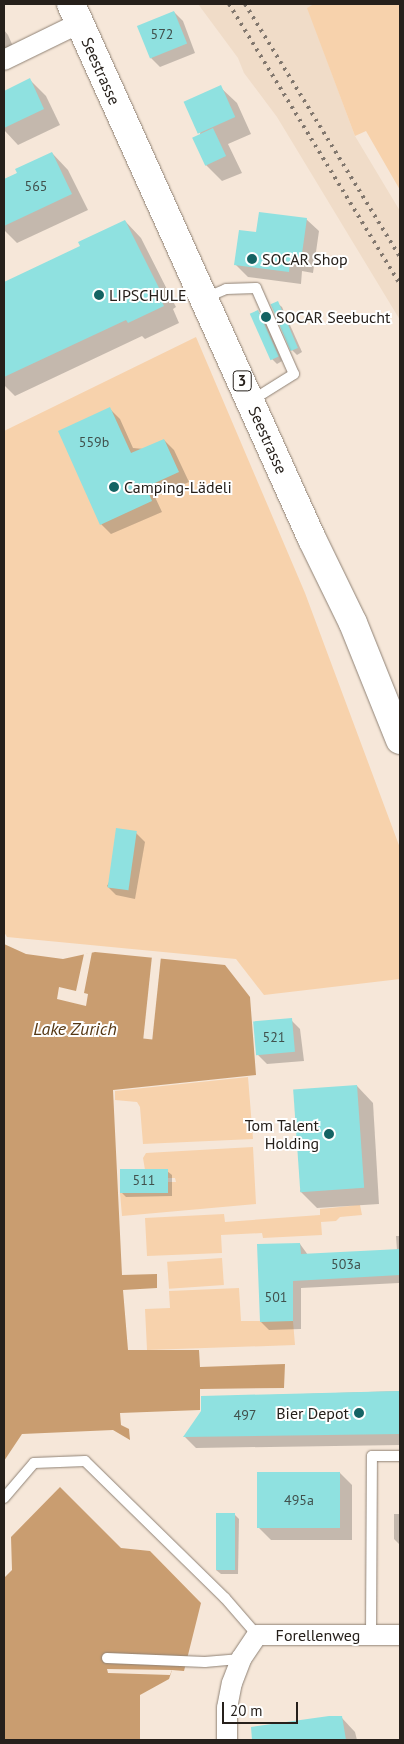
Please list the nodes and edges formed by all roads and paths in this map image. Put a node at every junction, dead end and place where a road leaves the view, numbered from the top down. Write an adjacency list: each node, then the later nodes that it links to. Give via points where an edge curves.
1 (75, 13): 2 (street); 3 (main road, Seestrasse / 3)
2 (4, 60)
3 (204, 298): 4 (main road, Seestrasse / 3); 4 (lane, via 226,289 256,288 294,374)
4 (251, 400): 5 (main road, Seestrasse / 3, via 353,623)
5 (400, 740)
6 (400, 1456): 9 (lane, via 372,1456)
7 (4, 1498): 8 (lane, via 34,1463 86,1461 225,1598)
8 (257, 1635): 9 (street, Forellenweg); 12 (street, Forellenweg)
9 (371, 1635): 10 (street, Forellenweg)
10 (400, 1635)
11 (107, 1658): 12 (lane, via 205,1662)
12 (241, 1659): 13 (street, Forellenweg, via 227,1708)
13 (227, 1740)

